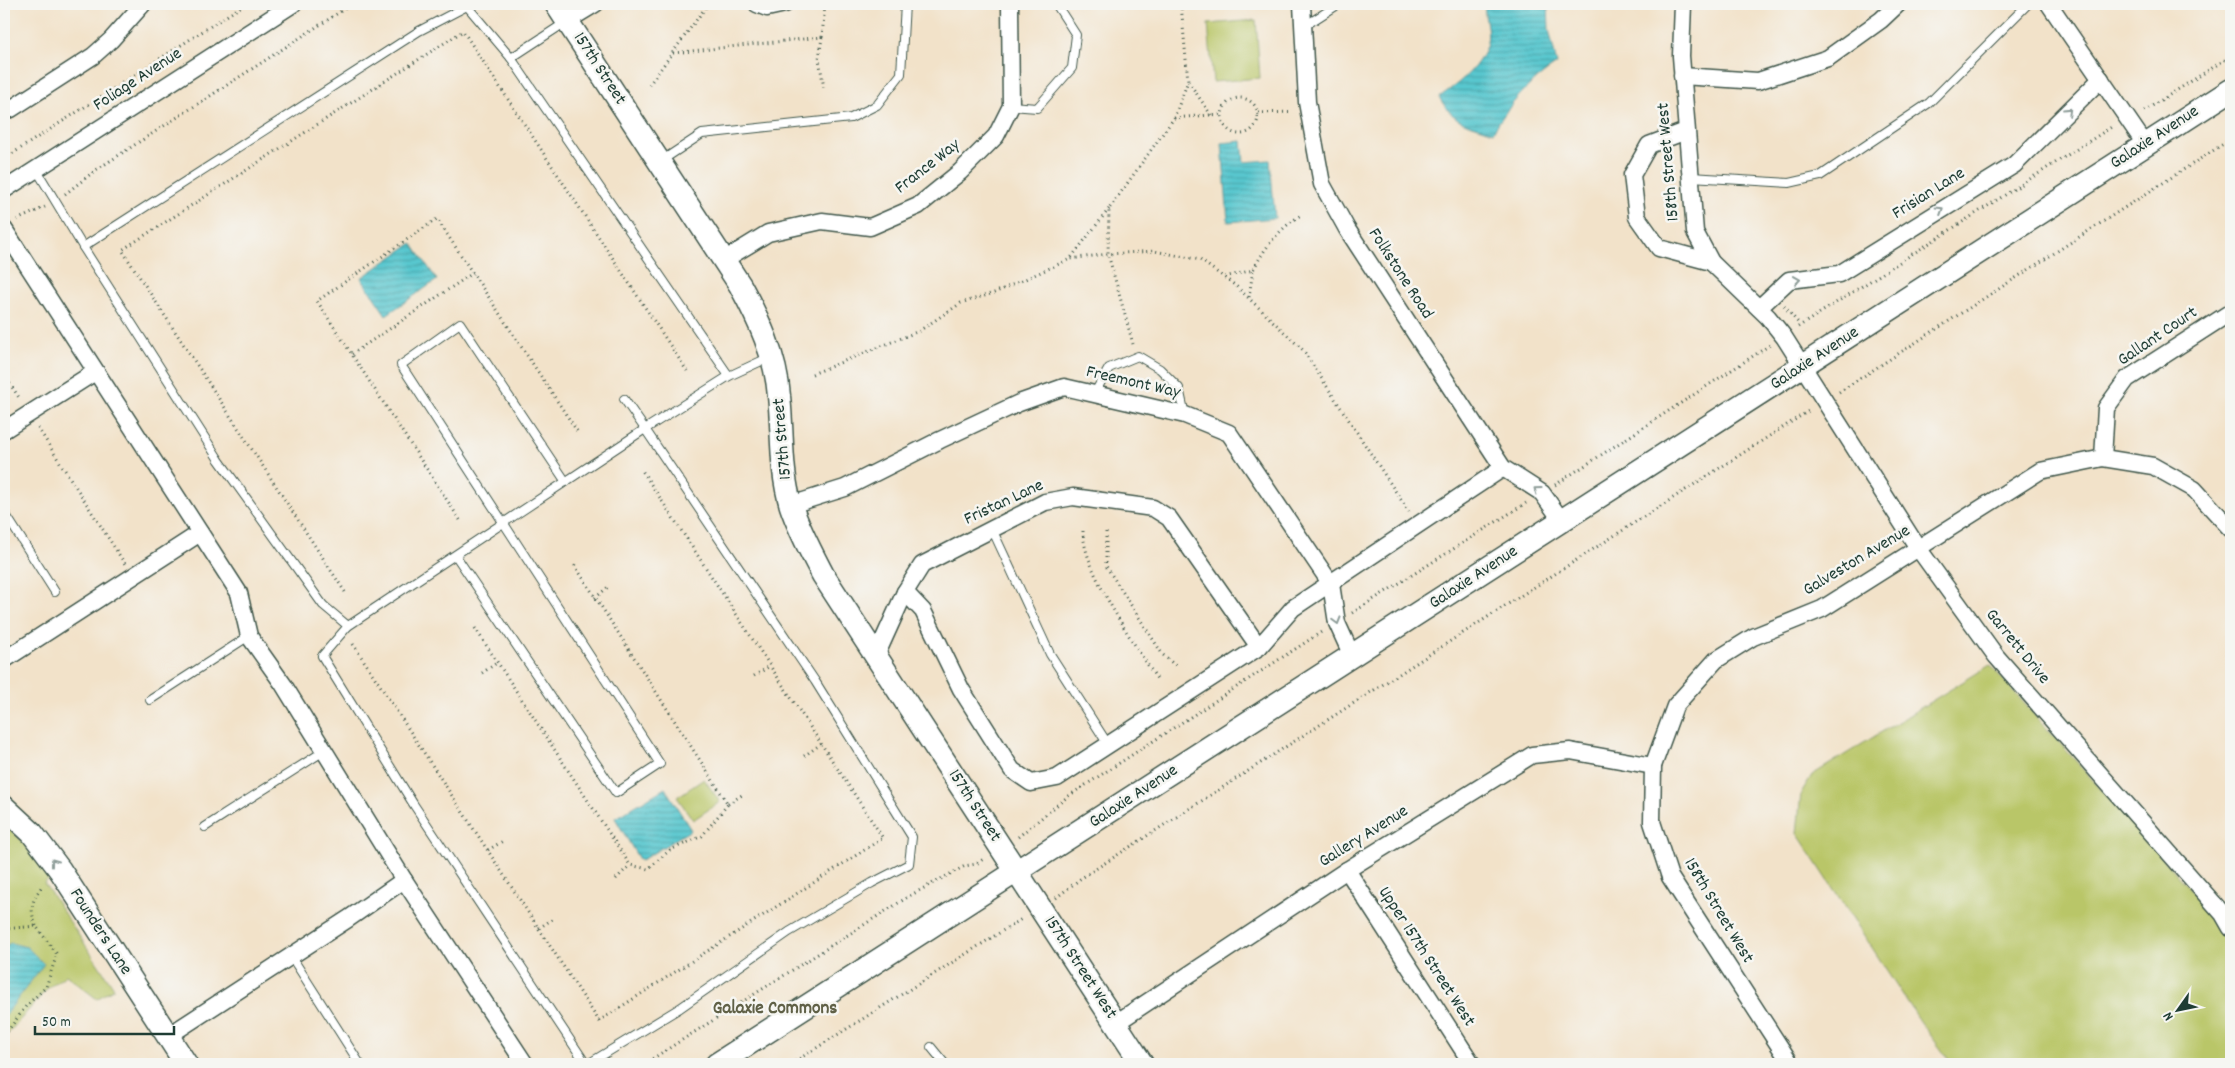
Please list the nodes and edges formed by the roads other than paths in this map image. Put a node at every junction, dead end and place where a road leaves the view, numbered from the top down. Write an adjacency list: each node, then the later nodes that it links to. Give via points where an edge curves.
1 (144, 4): 22 (street, via 93,56)
2 (293, 4): 26 (street, Foliage Avenue)
3 (595, 4): 15 (street)
4 (757, 4): 5 (street, via 767,8)
5 (785, 4)
6 (905, 4): 25 (lane, via 901,74 877,105 851,118 702,134)
7 (1010, 4): 21 (street, France Way)
8 (1056, 4): 21 (lane, via 1076,35 1072,68 1037,108)
9 (1302, 4): 16 (street, Folkstone Road)
10 (1339, 4): 16 (lane)
11 (1683, 4): 18 (street, 158th Street West)
12 (1898, 4): 18 (street, via 1828,58 1758,81)
13 (2028, 4): 27 (lane, via 1929,103 1820,176 1789,183)
14 (2049, 4): 19 (street)
15 (562, 12): 17 (lane); 25 (street, 157th Street)
16 (1304, 26): 45 (street, Folkstone Road, via 1307,102 1322,184 1347,229)
17 (511, 58): 30 (lane, via 467,6 419,30); 38 (lane)
18 (1682, 76): 23 (street, 158th Street West)
19 (2101, 79): 24 (street); 33 (street, Frisian Lane, one-way to 19, via 1789,280 1839,274 2014,165)
20 (2231, 90): 24 (street, Galaxie Avenue)
21 (1011, 106): 31 (street, France Way, via 996,136 960,172 918,206 870,227 822,221 768,233)
22 (4, 111)
23 (1686, 131): 27 (street, 158th Street West); 32 (street, via 1649,145 1632,175 1637,217 1659,248)
24 (2145, 144): 36 (street, Galaxie Avenue)
25 (660, 162): 31 (street, 157th Street)
26 (36, 169): 28 (street, Foliage Avenue); 30 (lane)
27 (1689, 177): 32 (street, 158th Street West, via 1694,232)
28 (4, 190)
29 (7, 226): 37 (street)
30 (83, 247): 59 (lane, via 219,460 323,605)
31 (724, 260): 35 (street, 157th Street, via 758,318)
32 (1711, 262): 33 (street, 158th Street West)
33 (1758, 308): 36 (street, 158th Street West)
34 (2231, 312): 44 (street, Gallant Court, via 2127,379 2106,408)
35 (772, 356): 38 (lane); 47 (street, 157th Street, via 779,394 783,468)
36 (1804, 366): 49 (street, Galaxie Avenue); 54 (street, Garrett Drive)
37 (95, 372): 43 (street); 53 (street)
38 (729, 376): 42 (lane)
39 (1094, 394): 41 (street, Freemont Way); 41 (lane, via 1108,368 1138,356 1160,368 1179,388); 47 (street, Freemont Way, via 1064,388 1019,403 845,488)
40 (624, 399): 42 (lane)
41 (1185, 416): 56 (street, Freemont Way, via 1229,433)
42 (644, 429): 46 (lane); 82 (lane, via 815,681 912,837 909,864 789,932 680,1008)
43 (4, 430)
44 (2103, 458): 52 (street, via 2153,466 2194,489); 54 (street, Galveston Avenue, via 2040,471)
45 (1503, 468): 49 (street, Folkstone Road, one-way to 45, via 1542,492); 56 (street)
46 (566, 482): 50 (lane); 50 (lane, via 460,323 401,365)
47 (791, 505): 62 (street, 157th Street, via 804,540 823,575)
48 (4, 512): 57 (lane)
49 (1562, 521): 63 (street, Galaxie Avenue)
50 (503, 524): 55 (lane); 55 (lane, via 660,764 616,793)
51 (992, 529): 58 (street, Fristan Lane, via 922,565); 61 (street, Fristan Lane, via 1045,502 1073,497 1153,508 1169,518); 66 (lane, via 1050,654)
52 (2231, 529)
53 (200, 533): 60 (street, via 239,593); 64 (street)
54 (1918, 548): 68 (street, Galveston Avenue, via 1822,609 1753,637 1716,660 1676,706); 74 (street, Garrett Drive, via 1996,656 2224,914)
55 (456, 556): 59 (lane)
56 (1331, 584): 61 (street, via 1294,608); 63 (street, Freemont Way, via 1337,623)
57 (55, 592)
58 (905, 592): 62 (street, Fristan Lane); 66 (street, via 923,611 961,689 1012,770 1031,783 1057,778)
59 (348, 626): 82 (lane, via 322,656 414,805)
60 (249, 636): 65 (lane); 67 (street)
61 (1259, 647): 66 (street)
62 (876, 656): 72 (street, 157th Street)
63 (1352, 656): 72 (street, Galaxie Avenue)
64 (4, 660)
65 (150, 700)
66 (1109, 746)
67 (324, 751): 70 (lane); 73 (street)
68 (1653, 766): 71 (street, Gallery Avenue, via 1570,751 1532,755); 87 (street, 158th Street West, via 1652,822 1670,877)
69 (4, 807): 77 (street, Founders Lane, one-way to 69, via 60,870 32,833)
70 (205, 827)
71 (1347, 870): 76 (street, Gallery Avenue); 86 (street, Upper 157th Street West)
72 (1017, 872): 76 (street, 157th Street West); 83 (street, Galaxie Avenue)
73 (404, 880): 75 (street); 81 (street)
74 (2231, 928)
75 (291, 956): 77 (street); 80 (lane)
76 (1116, 1023): 85 (street, 157th Street West)
77 (168, 1036): 79 (street, Founders Lane)
78 (931, 1047): 84 (lane)
79 (186, 1064)
80 (360, 1064)
81 (525, 1064)
82 (587, 1064)
83 (717, 1064)
84 (945, 1064)
85 (1142, 1064)
86 (1472, 1064)
87 (1791, 1064)

